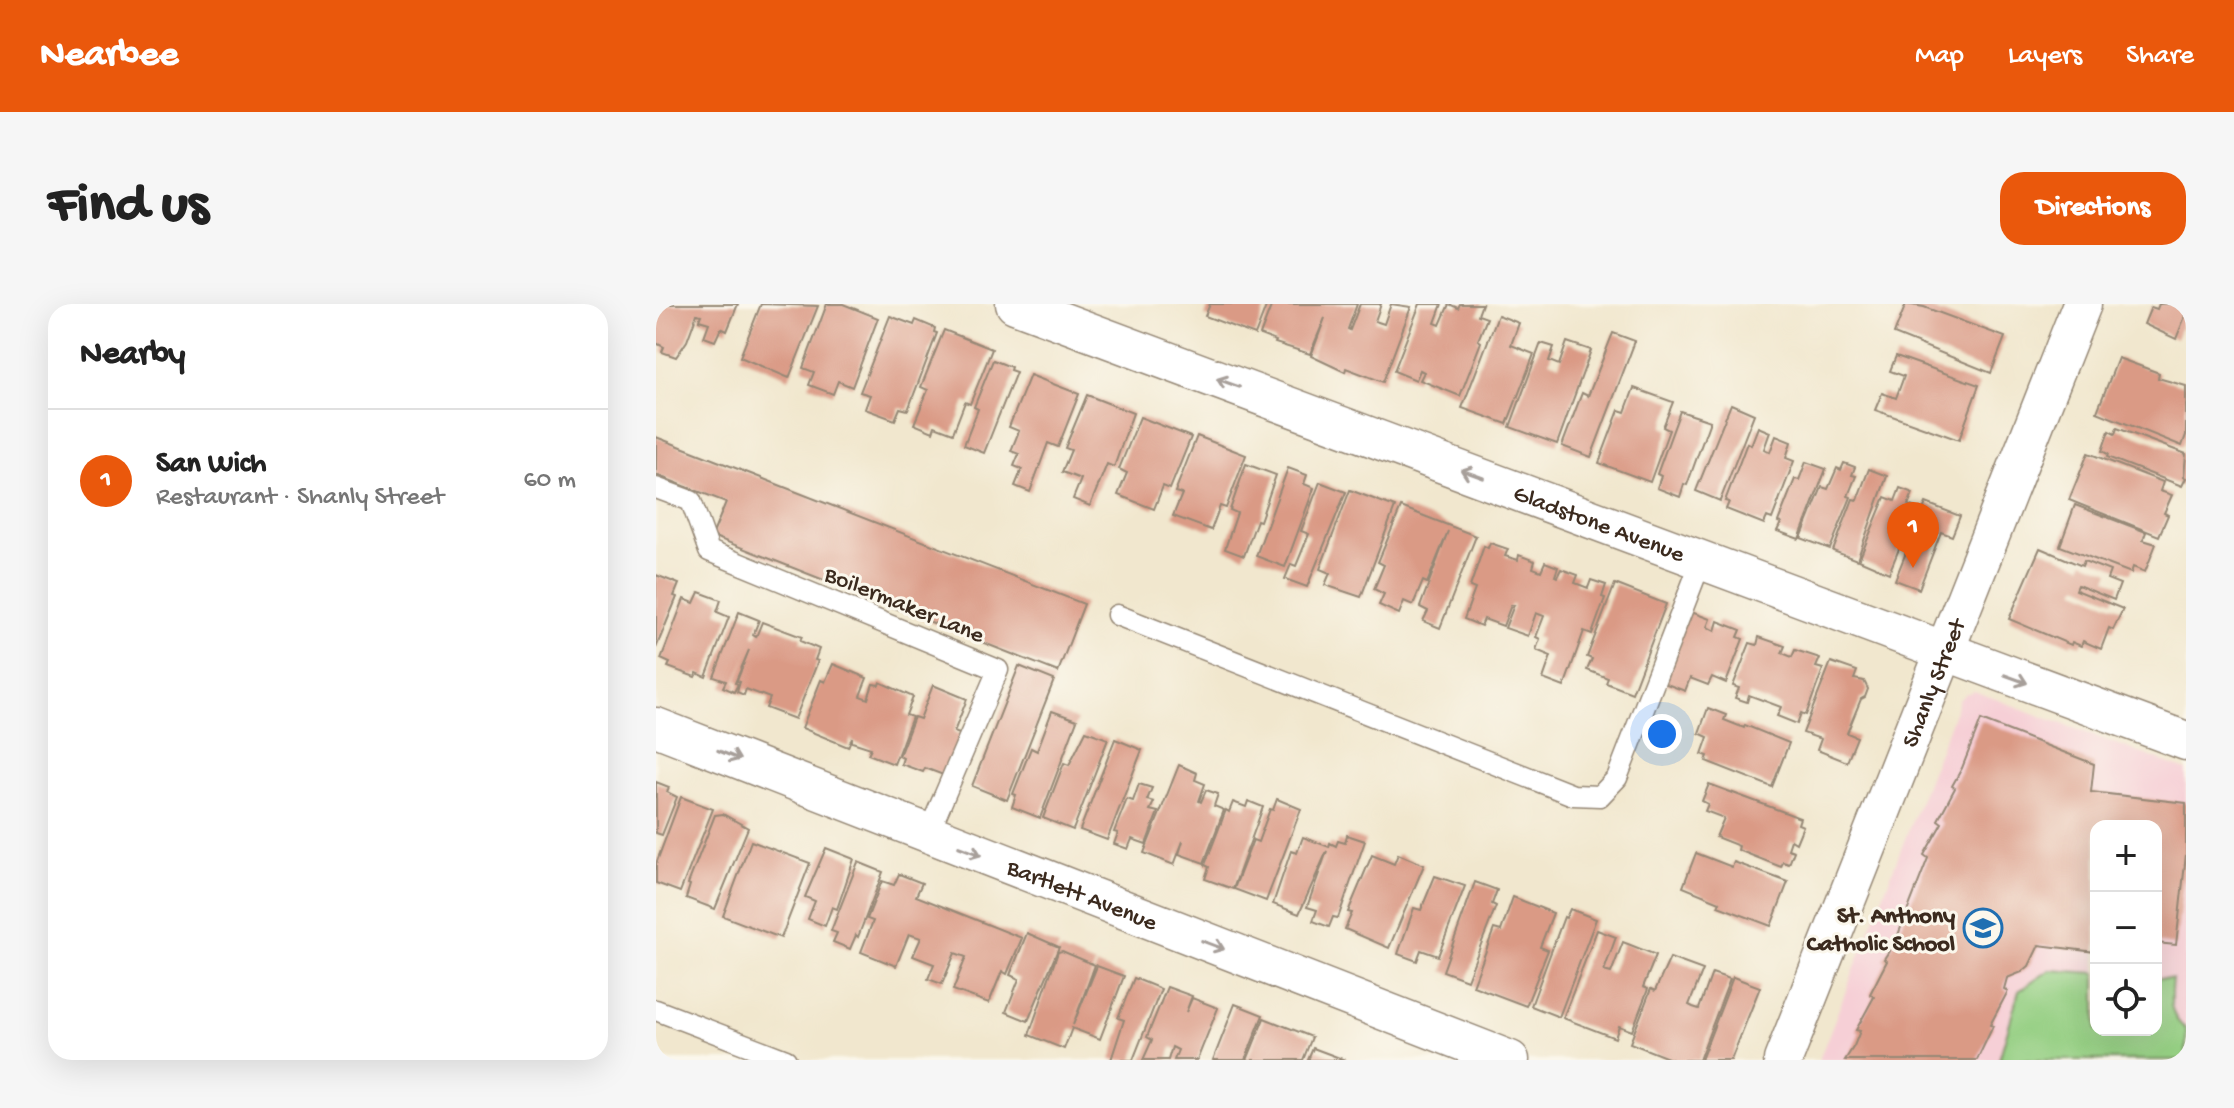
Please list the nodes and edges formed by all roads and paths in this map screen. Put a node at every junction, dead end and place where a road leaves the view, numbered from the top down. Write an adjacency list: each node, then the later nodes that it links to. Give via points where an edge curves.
1 (1015, 304): 4 (street, Gladstone Avenue, one-way to 1)
2 (2082, 304): 6 (street, Shanly Street)
3 (656, 488): 9 (lane, Boilermaker Lane, via 691,501 709,551 998,670)
4 (1702, 559): 5 (lane, via 1617,778 1600,796 1573,795); 6 (street, Gladstone Avenue)
5 (1117, 615)
6 (1943, 651): 8 (street, Gladstone Avenue, one-way to 8); 13 (street, Shanly Street)
7 (656, 727): 9 (street, Bartlett Avenue, one-way to 9)
8 (2185, 736)
9 (928, 834): 12 (street, Bartlett Avenue, one-way to 12)
10 (656, 1010): 11 (lane)
11 (786, 1060)
12 (1510, 1060)
13 (1783, 1060)

